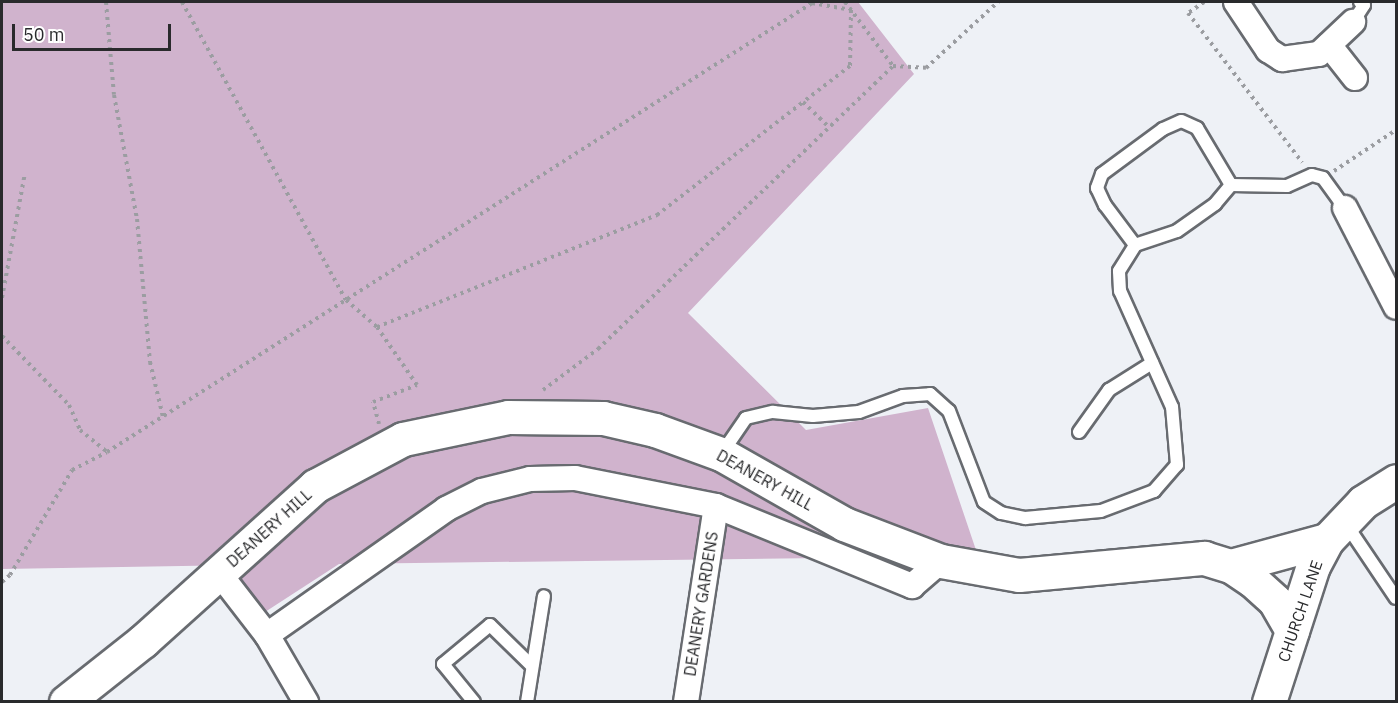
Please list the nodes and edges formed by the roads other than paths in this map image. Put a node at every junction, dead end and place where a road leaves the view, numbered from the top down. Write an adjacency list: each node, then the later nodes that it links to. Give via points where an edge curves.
1 (1236, 2): 3 (street, via 1268,50 1282,59 1306,58)
2 (1357, 12): 3 (street)
3 (1329, 45): 4 (street)
4 (1355, 78)
5 (1231, 185): 6 (lane, via 1287,186 1317,176); 7 (lane, via 1215,204 1177,231); 7 (lane, via 1197,128 1181,121 1163,129 1102,174 1097,188 1122,233)
6 (1345, 208): 8 (street)
7 (1135, 245): 9 (lane, via 1119,271 1120,291)
8 (1393, 294)
9 (1152, 363): 10 (lane, via 1109,390); 11 (lane, via 1172,407 1177,465 1155,491 1101,511 1025,518 1001,513 984,502 949,411 930,394 903,396 859,412 813,416 773,412 746,418)
10 (1079, 432)
11 (721, 454): 15 (main road, DEANERY HILL, via 844,524); 17 (main road, DEANERY HILL, via 655,430 603,418 508,417 451,425 385,447 315,486)
12 (1396, 481): 14 (main road)
13 (716, 506): 15 (street, via 912,586); 21 (street, via 575,478 530,479 482,491 386,549); 27 (street, DEANERY GARDENS)
14 (1335, 530): 16 (main road, DEANERY HILL); 19 (lane); 20 (main road, CHURCH LANE)
15 (941, 561): 16 (main road, DEANERY HILL, via 1019,575 1185,557)
16 (1231, 566): 20 (main road, DEANERY HILL, via 1275,602)
17 (219, 573): 21 (street); 23 (main road, DEANERY HILL)
18 (544, 596): 22 (lane)
19 (1396, 598)
20 (1292, 630): 28 (main road, CHURCH LANE)
21 (267, 635): 24 (street)
22 (532, 666): 25 (lane, via 490,625 443,664); 26 (lane)
23 (66, 702)
24 (306, 702)
25 (474, 702)
26 (526, 702)
27 (686, 702)
28 (1269, 702)

